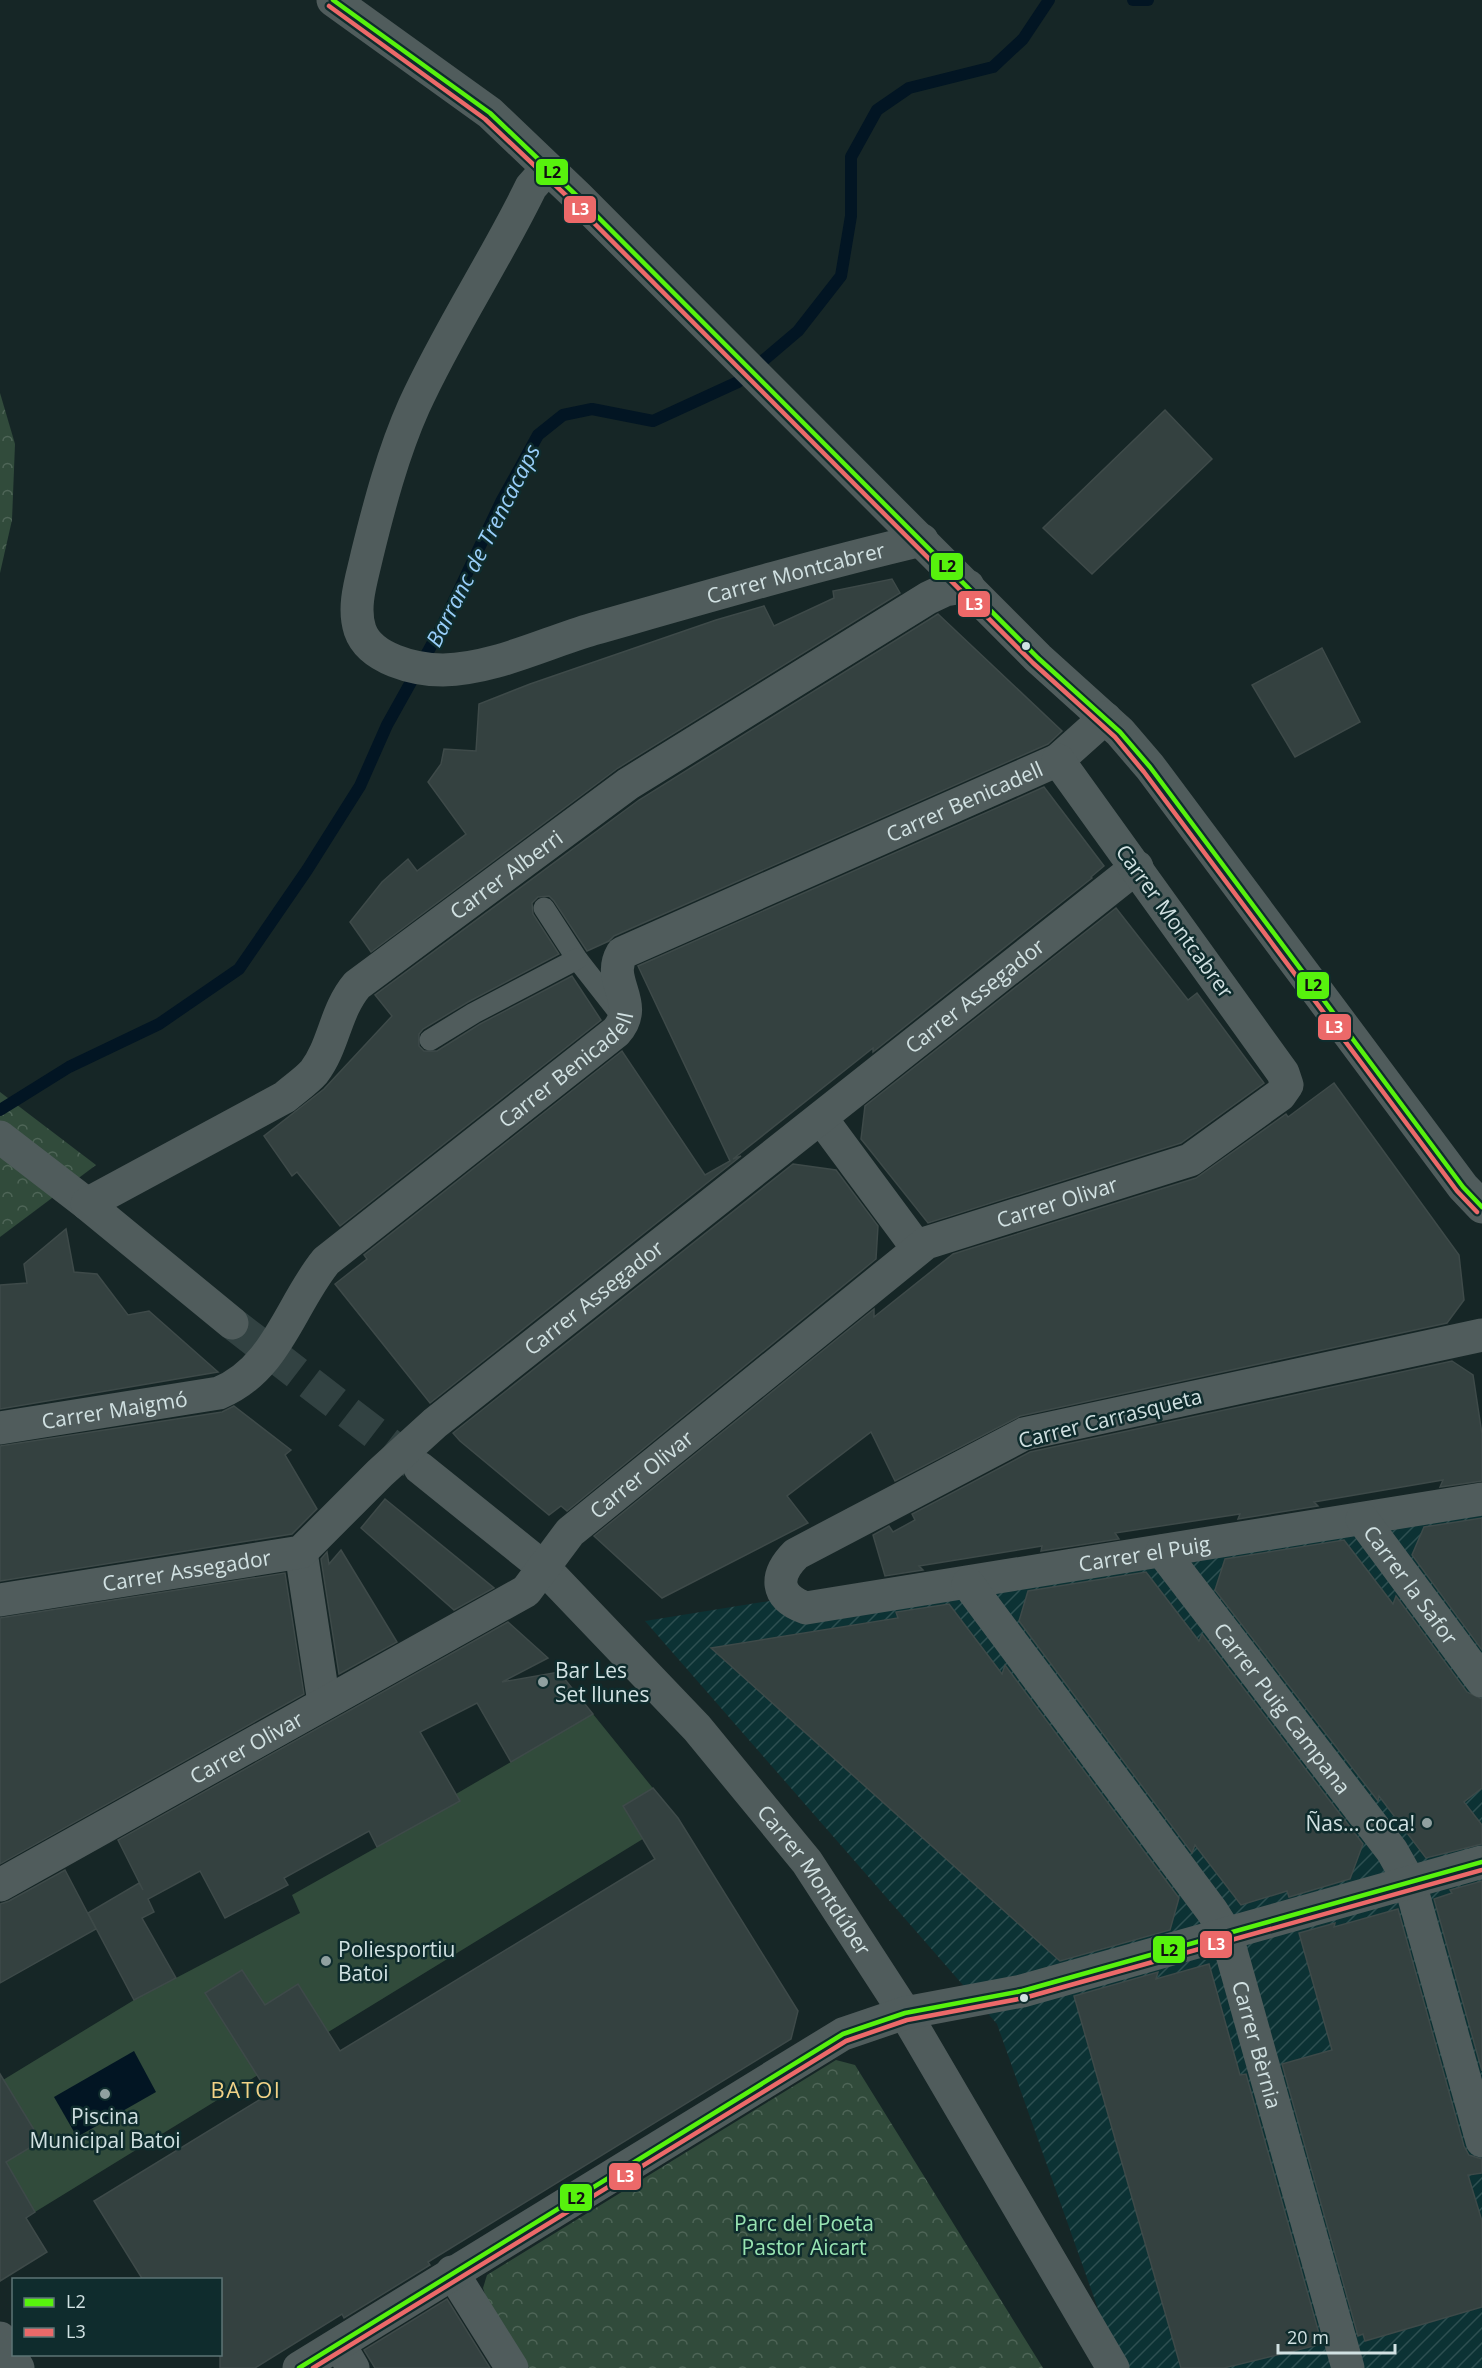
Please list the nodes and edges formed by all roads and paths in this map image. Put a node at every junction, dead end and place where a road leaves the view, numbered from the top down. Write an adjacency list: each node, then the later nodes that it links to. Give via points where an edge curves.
1 (333, 0): 2 (street, via 490,113)
2 (547, 169): 3 (street); 3 (street, Carrer Montcabrer, via 531,187 412,410 371,541 357,611 360,631 368,645 409,665 441,670 473,667 592,630)
3 (922, 540): 4 (street)
4 (968, 586): 5 (street, via 1038,658); 15 (street, Carrer Alberri, via 928,598 628,784 357,985 342,1006 316,1068 285,1097)
5 (1106, 718): 6 (street, Carrer Benicadell); 16 (street, via 1150,767)
6 (1058, 760): 7 (street, Carrer Montcabrer); 10 (street, Carrer Benicadell, via 627,949 617,963 627,1004)
7 (1137, 867): 12 (street, Carrer Montcabrer, via 1283,1073); 13 (street, Carrer Assegador)
8 (544, 908): 9 (lane)
9 (577, 959): 10 (lane); 11 (lane)
10 (624, 1019): 20 (street, Carrer Benicadell, via 610,1037 327,1261 270,1352)
11 (430, 1040)
12 (1287, 1085): 17 (street, Carrer Olivar, via 1280,1095 1190,1160 937,1238)
13 (820, 1118): 17 (street); 26 (street, Carrer Assegador, via 435,1423)
14 (0, 1137): 15 (street)
15 (87, 1204): 18 (street)
16 (1482, 1207)
17 (918, 1249): 27 (street, Carrer Olivar, via 570,1532)
18 (232, 1323)
19 (1482, 1335): 30 (street, Carrer Carrasqueta, via 1024,1434 796,1554 783,1567 780,1580 784,1594 794,1604)
20 (229, 1389): 21 (street, Carrer Maigmó)
21 (0, 1428)
22 (420, 1468): 27 (street, Carrer Montdúber)
23 (1482, 1499): 24 (street, Carrer el Puig)
24 (1362, 1519): 25 (street, Carrer el Puig); 31 (street, Carrer la Safor)
25 (1162, 1551): 28 (street, Carrer el Puig); 34 (street, Carrer Puig Campana, via 1392,1851)
26 (301, 1552): 29 (street, Carrer Assegador); 32 (street)
27 (543, 1567): 32 (street, Carrer Olivar, via 526,1591); 37 (street, Carrer Montdúber, via 697,1728 807,1862)
28 (968, 1584): 30 (street, Carrer el Puig); 36 (street, Carrer Bèrnia)
29 (0, 1599)
30 (806, 1608)
31 (1482, 1681)
32 (324, 1703): 35 (street, Carrer Olivar)
33 (1482, 1862): 34 (street)
34 (1410, 1883): 36 (street); 38 (street, Carrer Puig Campana)
35 (0, 1885)
36 (1226, 1933): 37 (street, via 1022,1991); 46 (street, Carrer Bèrnia)
37 (905, 2013): 39 (street, via 843,2034); 45 (street, Carrer Montdúber)
38 (1482, 2141)
39 (452, 2272): 41 (street); 44 (street)
40 (0, 2338): 42 (street)
41 (346, 2356): 43 (street)
42 (18, 2368)
43 (299, 2368)
44 (512, 2368)
45 (1113, 2368)
46 (1348, 2368)

